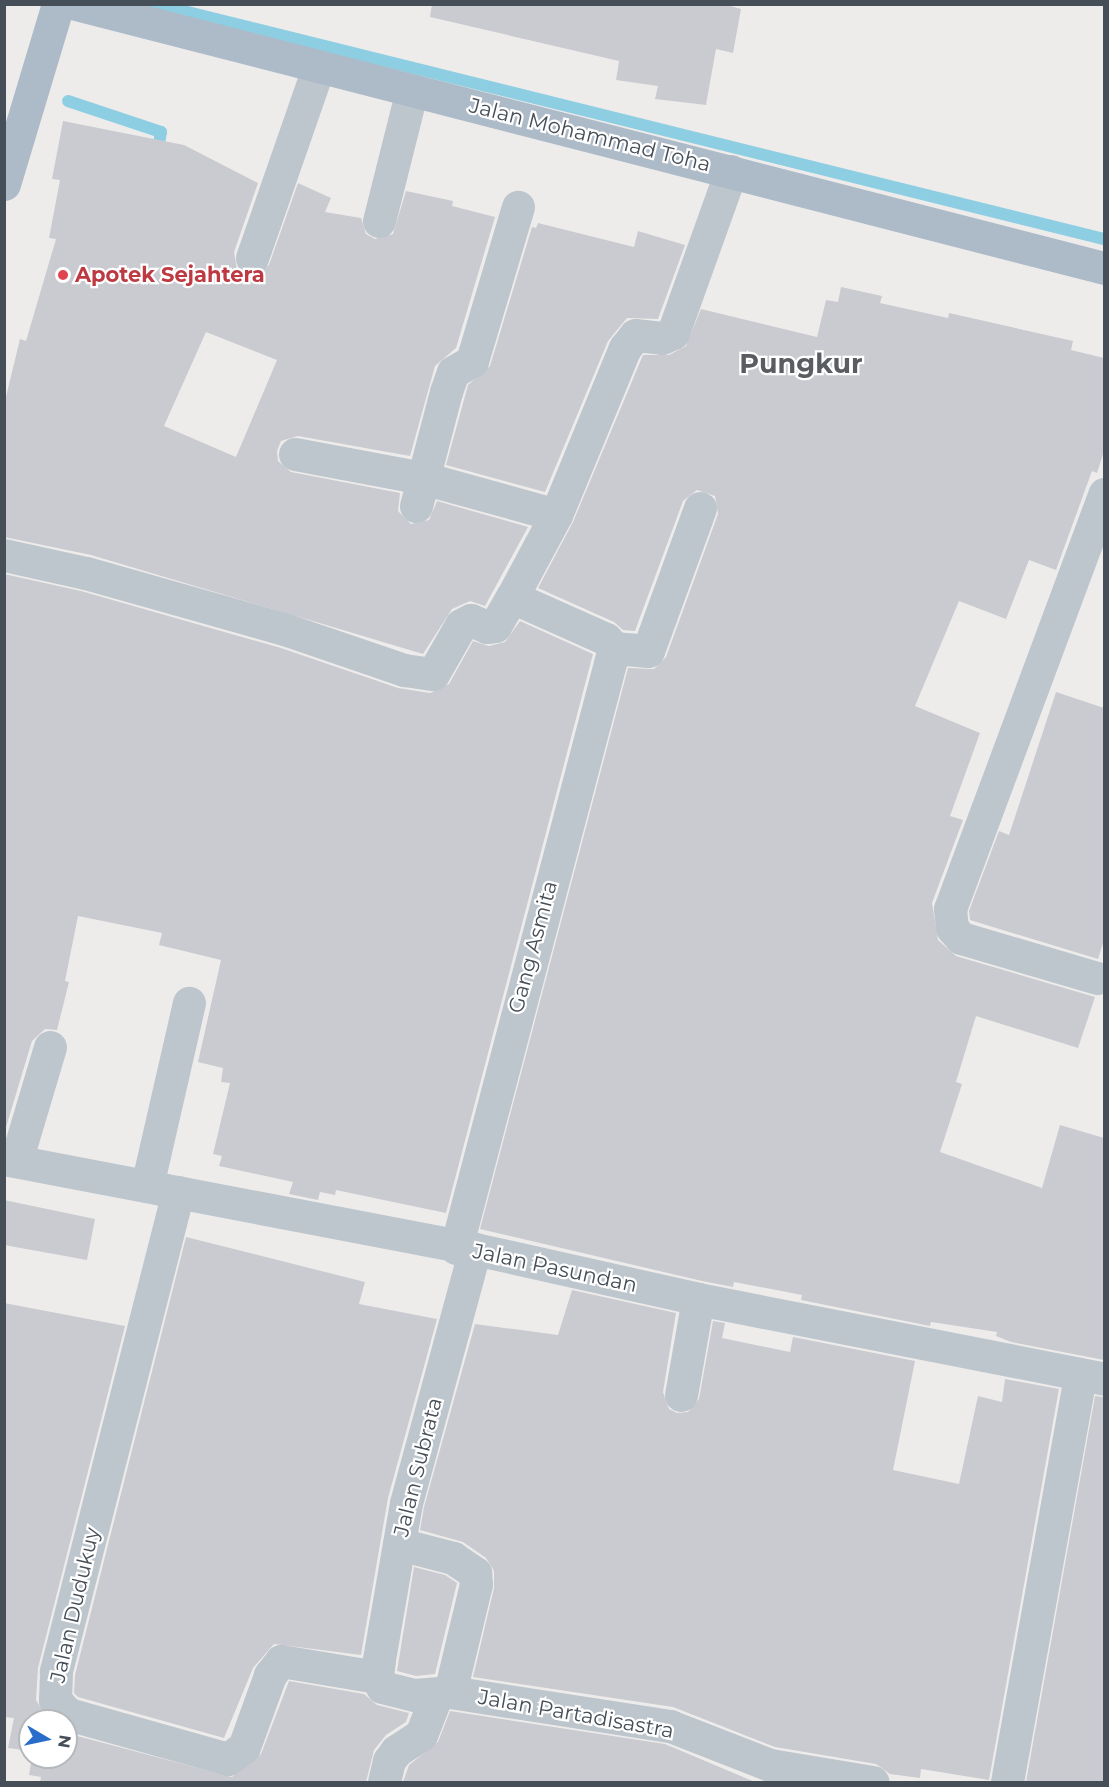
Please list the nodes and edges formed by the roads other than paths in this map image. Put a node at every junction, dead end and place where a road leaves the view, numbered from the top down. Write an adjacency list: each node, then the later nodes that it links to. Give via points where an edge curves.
1 (58, 4): 6 (main road)
2 (75, 4): 3 (main road, Jalan Mohammad Toha)
3 (319, 66): 4 (main road, Jalan Mohammad Toha); 9 (street)
4 (412, 90): 5 (main road, Jalan Mohammad Toha); 8 (street)
5 (731, 171): 10 (main road, Jalan Mohammad Toha); 15 (street, via 673,333 662,338 631,338)
6 (4, 183)
7 (518, 207): 12 (street, via 472,361 453,372 446,392)
8 (379, 221)
9 (252, 258)
10 (1104, 268)
11 (295, 454): 12 (street)
12 (420, 492): 15 (street)
13 (1104, 494): 19 (street, via 950,909 952,928 960,938)
14 (700, 508): 18 (street, via 650,648 638,652)
15 (556, 516): 17 (street)
16 (7, 556): 17 (street, via 86,573 287,630 404,670 433,674 460,625 471,620 495,626)
17 (512, 597): 18 (street, via 606,639)
18 (614, 648): 24 (street, Gang Asmita)
19 (1097, 978)
20 (189, 1003): 23 (street)
21 (50, 1047): 22 (street)
22 (10, 1160): 23 (street, Jalan Pasundan)
23 (162, 1189): 24 (street, Jalan Pasundan); 29 (street, Jalan Dudukuy, via 56,1672 55,1700 68,1714 228,1759 244,1747 270,1675 281,1661)
24 (465, 1249): 25 (street, Jalan Pasundan); 28 (street, Jalan Subrata)
25 (699, 1299): 26 (street, Jalan Pasundan); 27 (street)
26 (1092, 1377): 33 (street)
27 (681, 1395)
28 (399, 1544): 29 (street, Jalan Subrata); 30 (street, via 453,1558 475,1573 476,1584)
29 (380, 1682): 30 (street, Jalan Partadisastra, via 406,1694)
30 (444, 1693): 31 (street, via 421,1735 396,1751 389,1761); 32 (street, Jalan Partadisastra, via 670,1726 771,1765)
31 (384, 1782)
32 (873, 1782)
33 (1007, 1782)

